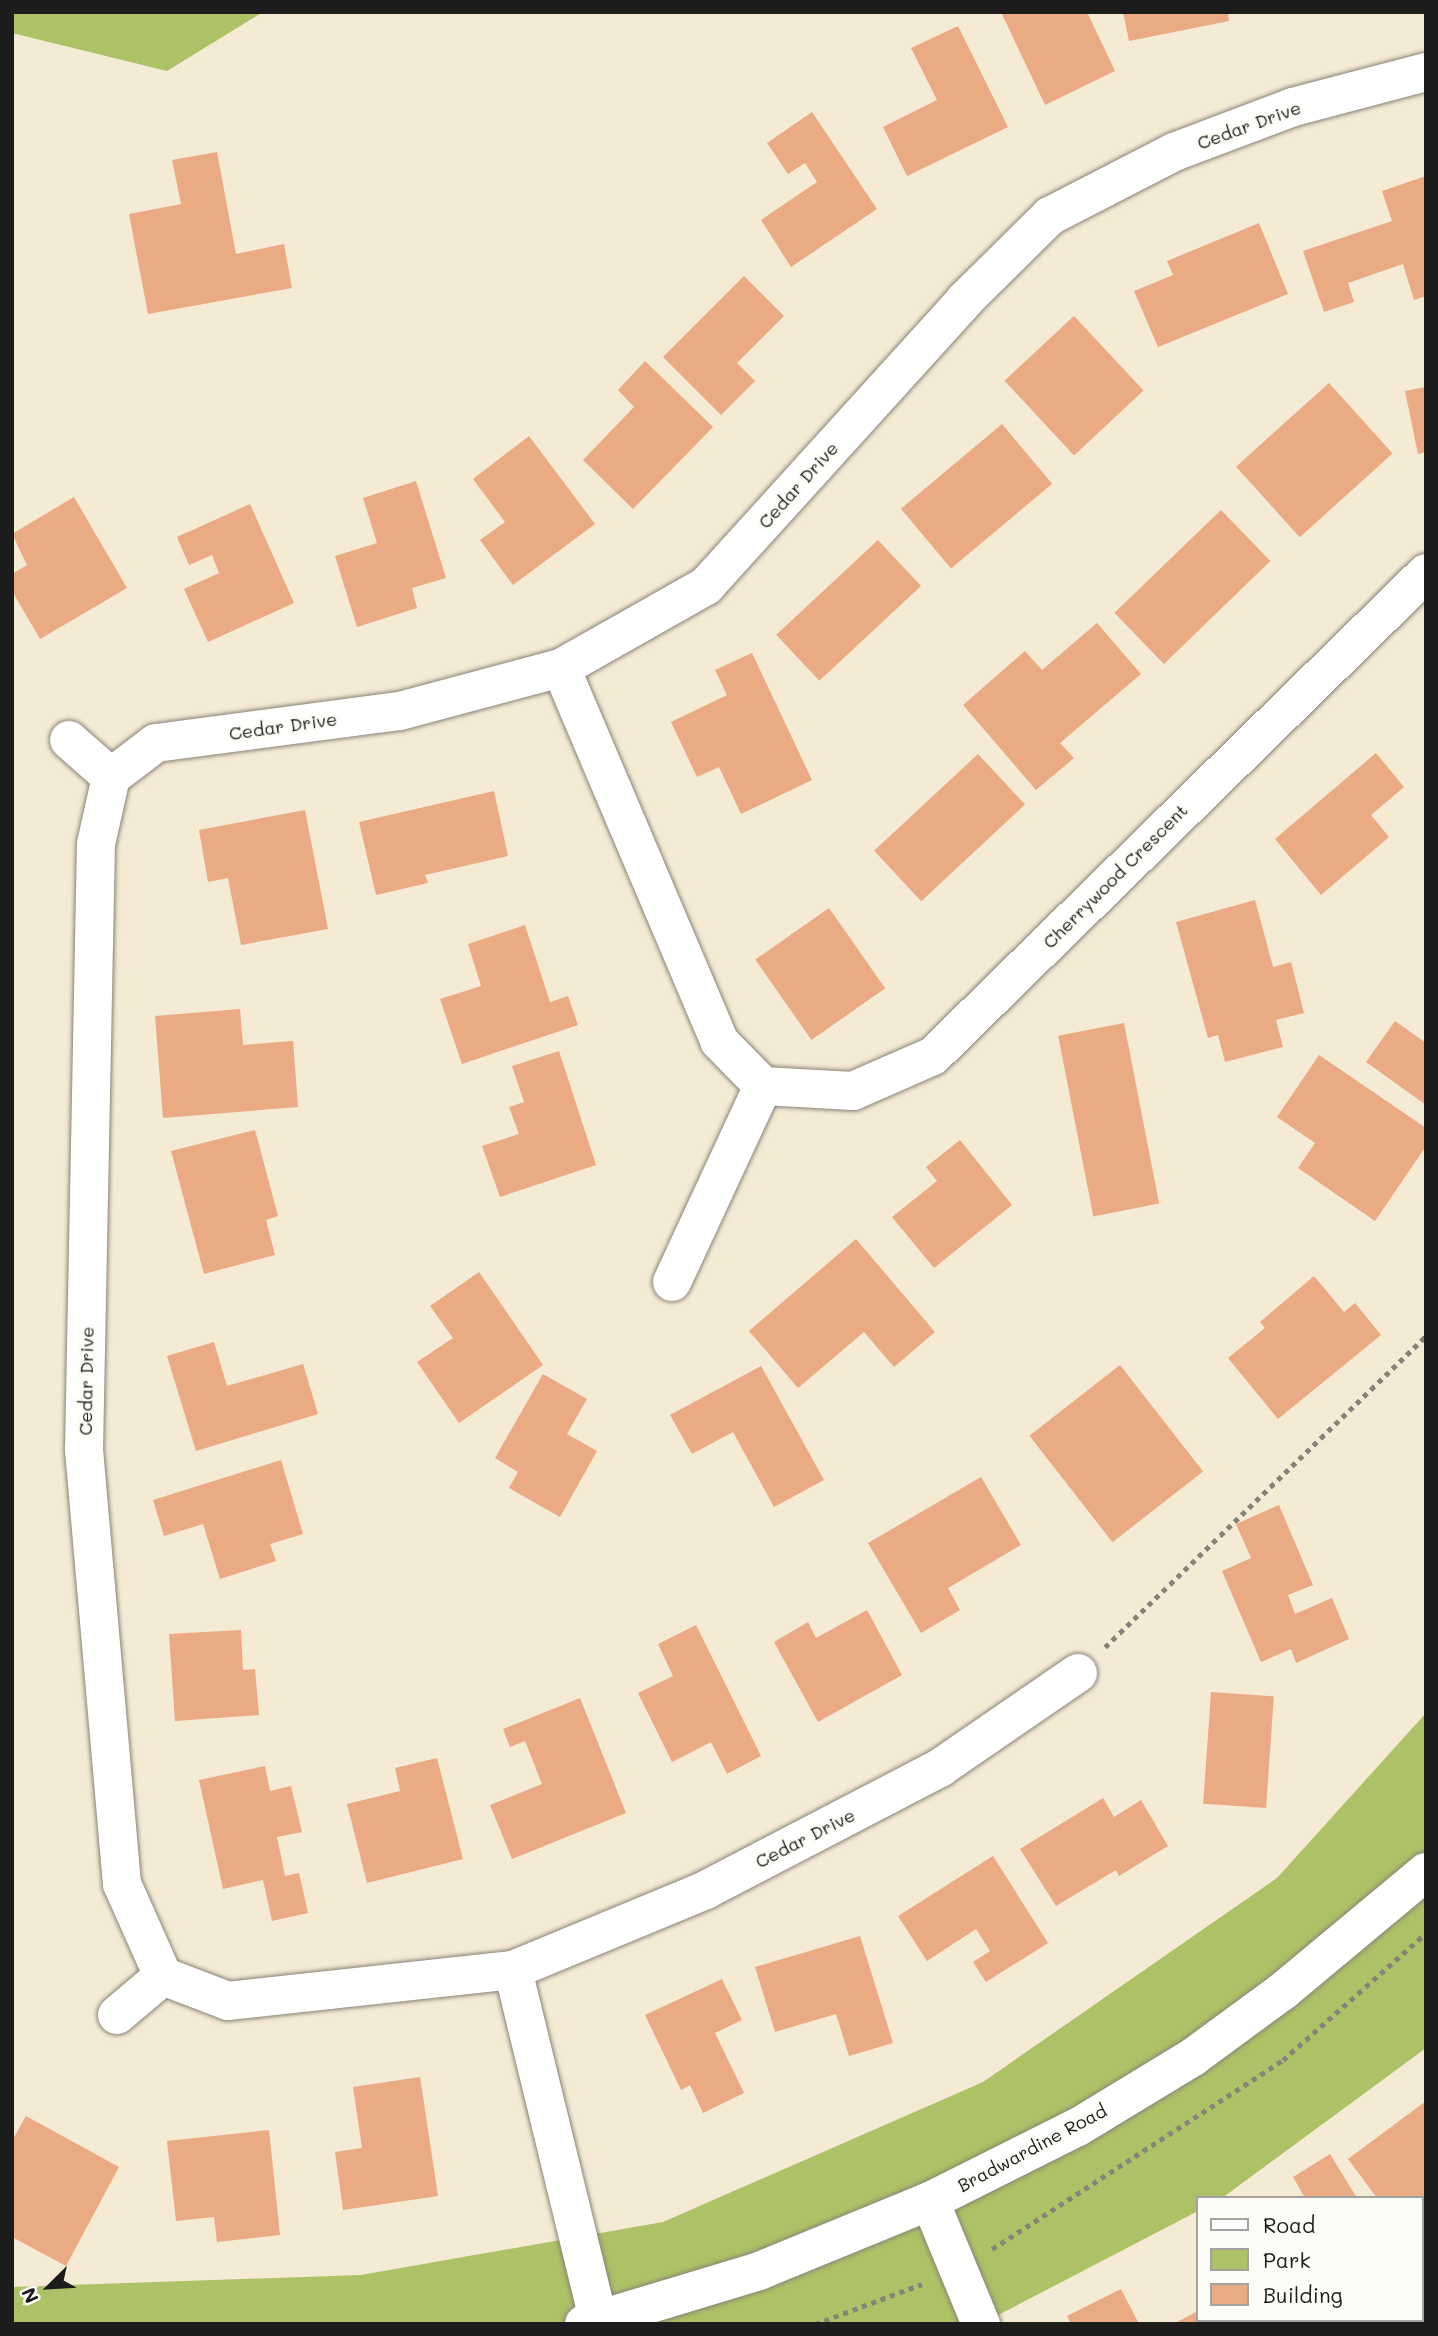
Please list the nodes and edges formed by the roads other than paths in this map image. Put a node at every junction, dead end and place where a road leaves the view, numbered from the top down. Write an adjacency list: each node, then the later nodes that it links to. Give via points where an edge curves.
1 (1426, 72): 3 (street, Cedar Drive, via 1293,107 1186,148 1050,216 965,300 706,586)
2 (1426, 573): 6 (street, Cherrywood Crescent, via 933,1056 853,1091)
3 (561, 668): 5 (street, Cedar Drive, via 400,711 156,743); 6 (street, via 719,1041)
4 (69, 740): 5 (street)
5 (111, 777): 11 (street, Cedar Drive, via 96,844 84,1450 122,1884)
6 (763, 1086): 7 (street)
7 (672, 1282)
8 (1079, 1673): 10 (street, Cedar Drive, via 940,1768 706,1890)
9 (1426, 1872): 13 (street, Bradwardine Road, via 1348,1942 1194,2056 1078,2127)
10 (513, 1970): 11 (street, Cedar Drive, via 228,2001); 14 (street)
11 (163, 1976): 12 (street)
12 (117, 2015)
13 (930, 2201): 14 (street, Bradwardine Road, via 759,2271); 15 (street)
14 (591, 2322)
15 (981, 2324)

